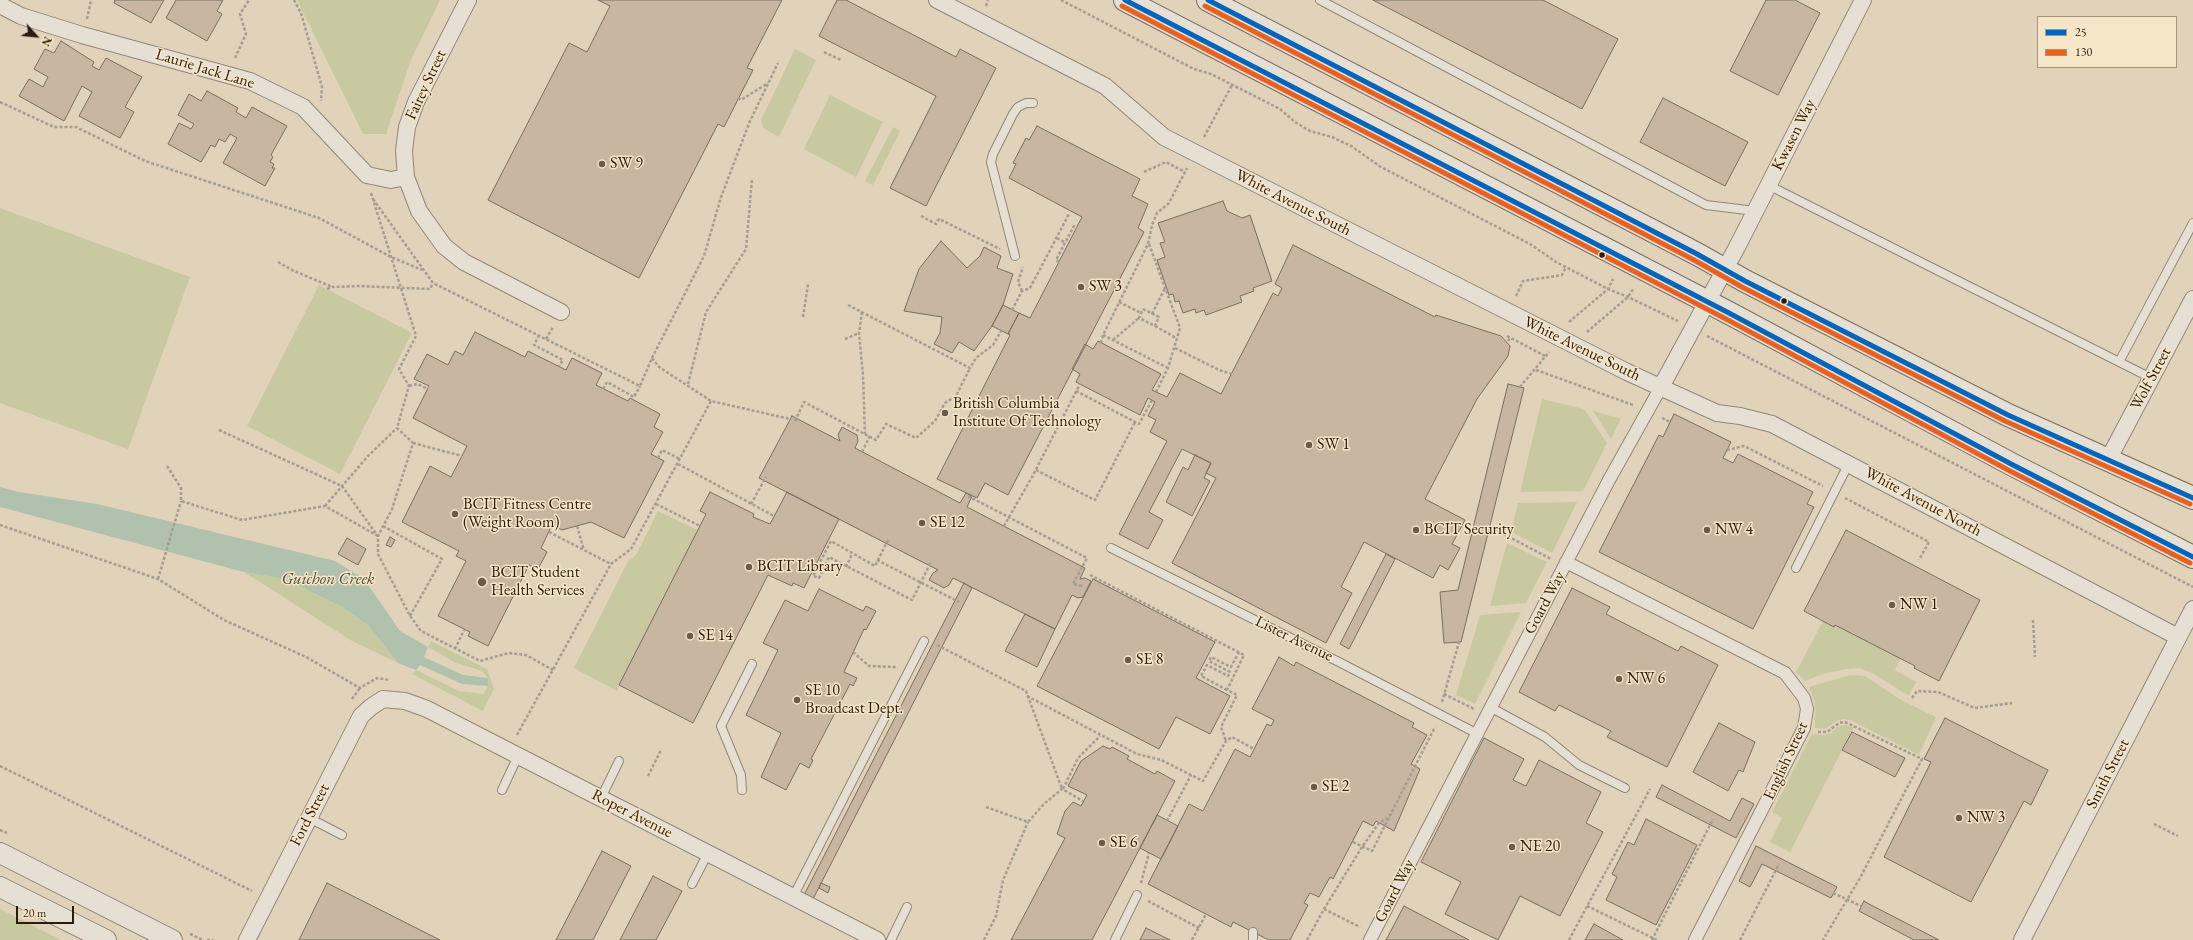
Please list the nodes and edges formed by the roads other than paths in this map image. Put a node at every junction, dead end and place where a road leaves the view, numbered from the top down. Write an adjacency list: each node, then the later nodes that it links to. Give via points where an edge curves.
1 (468, 0): 9 (street, Fairey Street, via 416,102 407,127)
2 (937, 0): 20 (street, White Avenue South, via 1105,86 1164,137 1577,348)
3 (1125, 0): 16 (main road)
4 (1208, 0): 14 (main road)
5 (1320, 0): 11 (lane, via 1706,205)
6 (1863, 0): 10 (street, Kwasen Way)
7 (0, 5): 9 (street, Laurie Jack Lane, via 21,16 75,33 250,81 303,108 367,175 391,180)
8 (1033, 103): 13 (lane, via 1018,107 1013,114 991,162)
9 (406, 177): 17 (street, Fairey Street, via 419,211 444,246 464,262)
10 (1768, 185): 11 (street, Kwasen Way); 18 (lane)
11 (1755, 211): 14 (street, Kwasen Way)
12 (2193, 223): 18 (lane)
13 (1015, 256)
14 (1724, 269): 16 (street, Goard Way); 21 (main road, via 2008,415)
15 (2193, 299): 19 (street, Wolf Street)
16 (1706, 301): 20 (street, Goard Way); 25 (main road, via 2013,465)
17 (561, 312)
18 (2119, 362): 19 (lane)
19 (2151, 378): 21 (street, Wolf Street)
20 (1661, 387): 22 (street, White Avenue North, via 1717,414 1740,416 1772,424); 26 (street, Goard Way)
21 (2108, 460): 23 (main road)
22 (1849, 464): 27 (lane); 29 (street, White Avenue North)
23 (2193, 498)
24 (1111, 548): 34 (lane, Lister Avenue)
25 (2193, 557)
26 (1566, 564): 33 (street, Goard Way); 57 (street, English Street, via 1785,673 1804,698 1807,709 1804,728)
27 (1796, 568)
28 (2193, 609): 29 (street, Smith Street)
29 (2178, 637): 58 (street, Smith Street)
30 (924, 641): 48 (lane)
31 (752, 664): 39 (lane, via 721,726 741,775)
32 (383, 699): 35 (street, Roper Avenue, via 405,701 427,709); 41 (street, Ford Street, via 361,716)
33 (1488, 711): 34 (street, Goard Way); 37 (lane, via 1545,737 1579,765)
34 (1476, 733): 56 (street, Goard Way)
35 (518, 756): 38 (lane); 40 (street, Roper Avenue)
36 (619, 761): 40 (lane)
37 (1624, 788)
38 (502, 790)
39 (742, 790)
40 (601, 798): 44 (street, Roper Avenue)
41 (309, 818): 42 (lane); 52 (street, Ford Street)
42 (342, 835)
43 (0, 853): 51 (street)
44 (708, 853): 45 (lane); 48 (street, Roper Avenue)
45 (692, 884)
46 (0, 887): 50 (street)
47 (1137, 895): 55 (lane)
48 (793, 897): 53 (street, Roper Avenue)
49 (906, 907): 54 (lane)
50 (106, 940)
51 (172, 940)
52 (247, 940)
53 (877, 940)
54 (891, 940)
55 (1115, 940)
56 (1370, 940)
57 (1695, 940)
58 (2022, 940)

